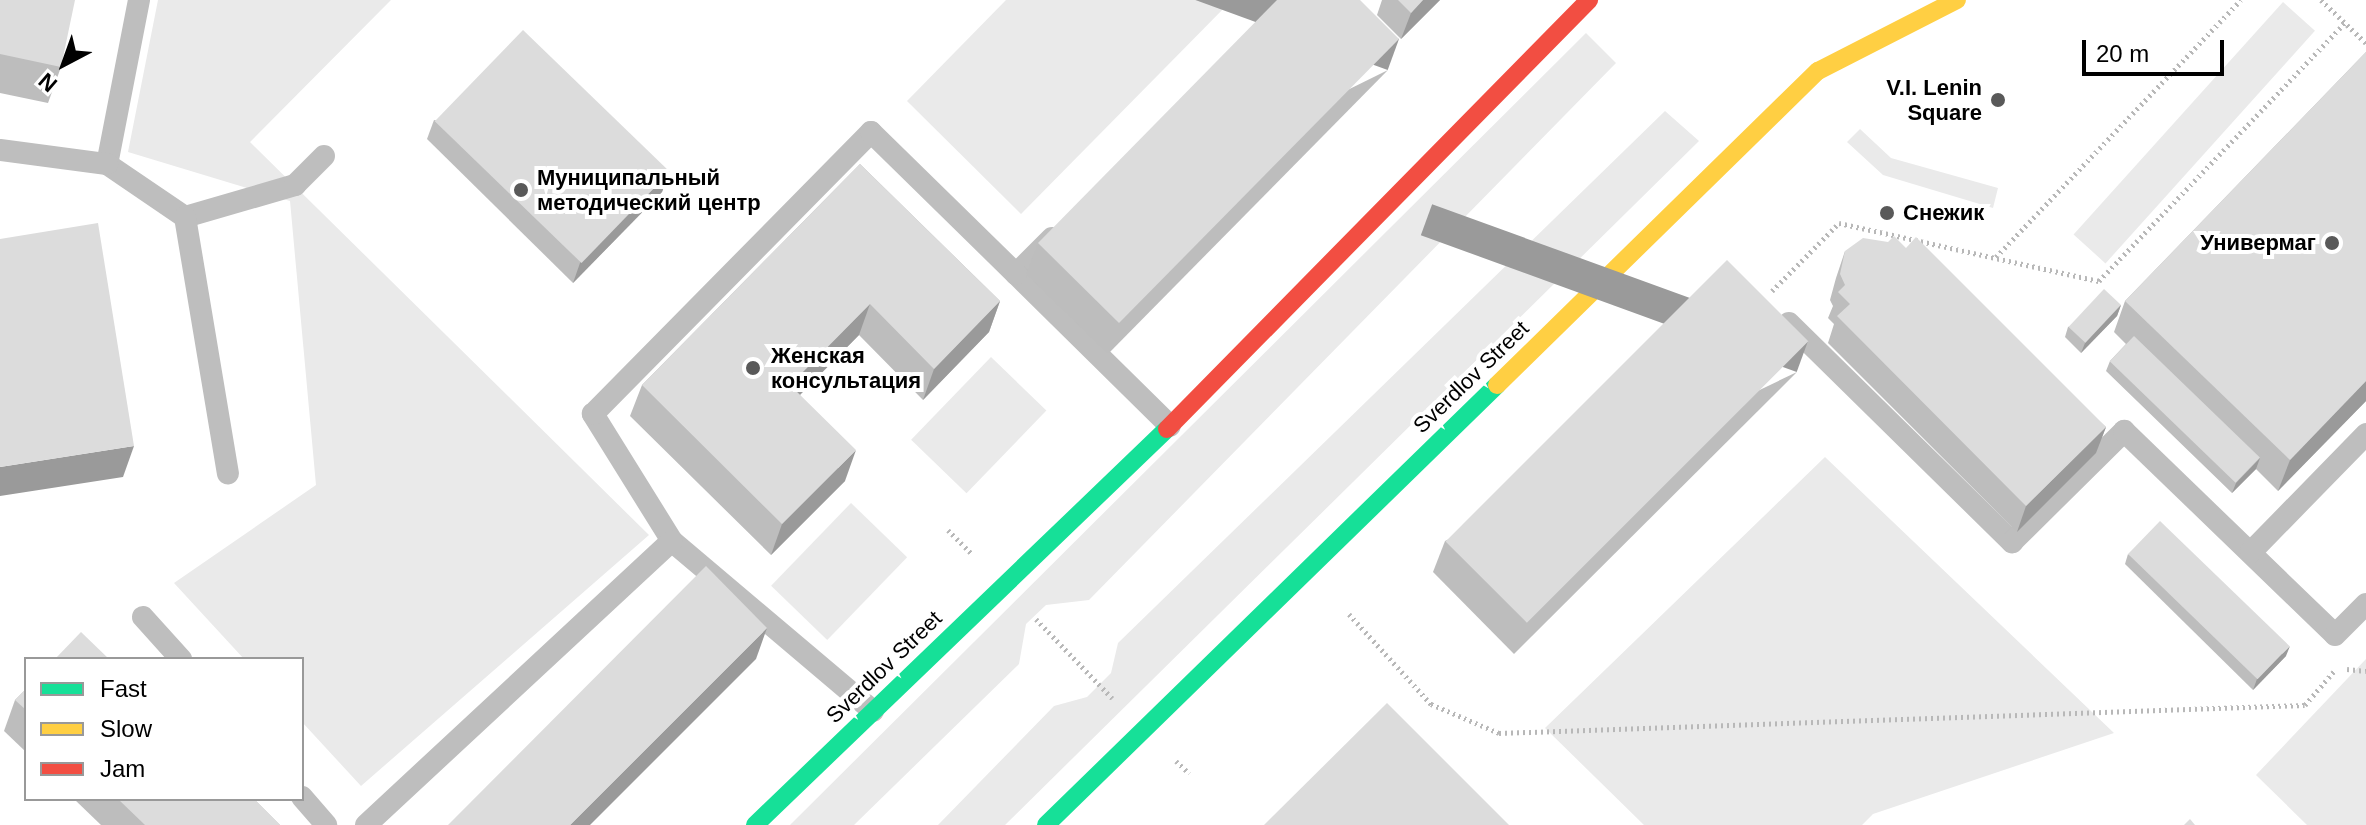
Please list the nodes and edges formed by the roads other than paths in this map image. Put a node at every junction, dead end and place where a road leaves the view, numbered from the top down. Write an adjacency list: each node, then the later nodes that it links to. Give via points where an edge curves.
1 (139, 0): 6 (lane)
2 (1589, 0): 11 (street, Sverdlov Street)
3 (1957, 0): 24 (street, Sverdlov Street, via 1818,71)
4 (0, 150): 6 (lane)
5 (324, 156): 7 (lane, via 295,185)
6 (107, 164): 7 (lane)
7 (185, 217): 13 (lane)
8 (1070, 219): 9 (lane)
9 (1016, 274): 11 (lane); 14 (lane, via 871,132 593,414)
10 (1764, 299): 15 (lane, via 2012,542 2124,431)
11 (1170, 426): 19 (street, Sverdlov Street)
12 (2366, 434): 15 (lane)
13 (228, 473)
14 (672, 541): 19 (lane); 22 (lane)
15 (2251, 552): 16 (lane, via 2335,635)
16 (2366, 604)
17 (143, 617): 18 (lane)
18 (179, 657)
19 (873, 711): 23 (street, Sverdlov Street)
20 (304, 799): 21 (lane)
21 (326, 825)
22 (366, 825)
23 (755, 825)
24 (1046, 825)

